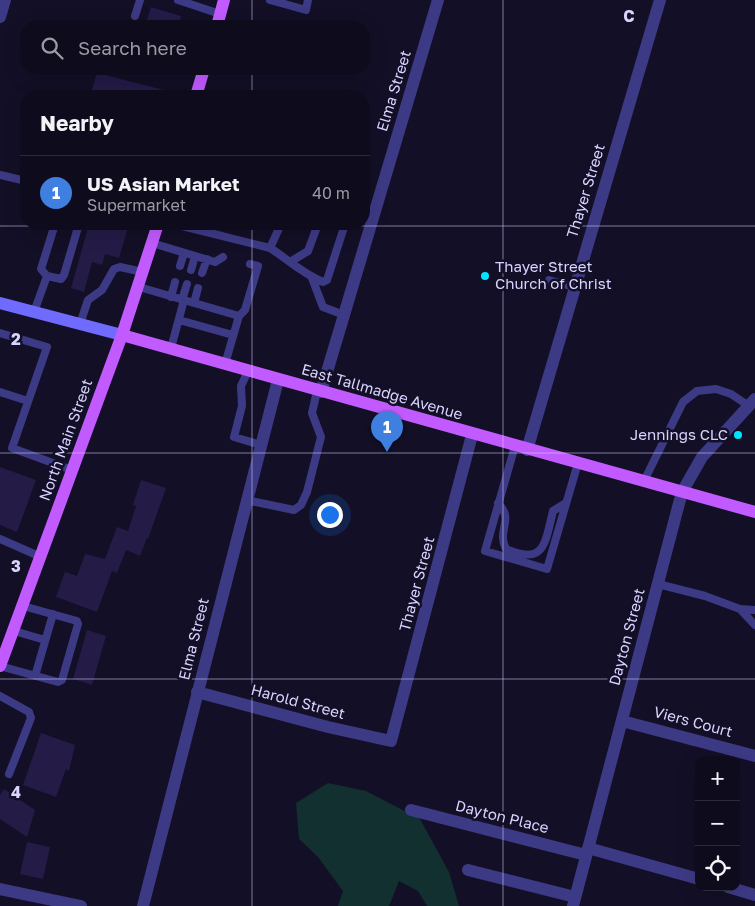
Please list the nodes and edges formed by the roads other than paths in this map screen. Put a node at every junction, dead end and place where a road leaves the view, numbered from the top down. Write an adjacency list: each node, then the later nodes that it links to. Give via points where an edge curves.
1 (5, 0): 10 (street)
2 (140, 0): 9 (lane)
3 (178, 0): 11 (lane)
4 (224, 0): 11 (main road)
5 (270, 0): 6 (lane, via 306,10)
6 (308, 0)
7 (438, 0): 16 (street, Elma Street)
8 (660, 0): 43 (street, Thayer Street)
9 (135, 16)
10 (0, 17)
11 (218, 20)
12 (202, 75): 13 (main road)
13 (198, 90)
14 (1, 178): 15 (lane)
15 (20, 181)
16 (370, 228)
17 (53, 230): 37 (lane, via 41,270)
18 (77, 230): 37 (lane, via 64,274 61,278)
19 (156, 230): 25 (main road, North Main Street)
20 (198, 230): 26 (lane)
21 (278, 230): 26 (lane)
22 (316, 230): 31 (lane, via 308,251)
23 (343, 230): 38 (lane, via 327,280 322,282)
24 (369, 230): 50 (street, Elma Street)
25 (152, 243): 27 (lane); 35 (main road, North Main Street)
26 (270, 248): 31 (lane)
27 (184, 253): 28 (lane); 33 (lane)
28 (195, 256): 30 (lane); 34 (lane)
29 (223, 257): 30 (lane)
30 (211, 261): 36 (lane)
31 (290, 262): 38 (lane)
32 (250, 264): 51 (lane, via 258,266 245,310)
33 (180, 266)
34 (191, 270)
35 (143, 272): 42 (main road, North Main Street); 53 (lane, via 120,267 114,269 102,290 88,300)
36 (202, 274)
37 (47, 276): 49 (lane)
38 (312, 278): 50 (lane, via 323,307)
39 (549, 280): 43 (lane)
40 (175, 282): 45 (lane)
41 (187, 284): 46 (lane)
42 (138, 287): 45 (lane); 55 (main road, North Main Street)
43 (574, 287): 67 (street, Thayer Street)
44 (198, 288): 48 (lane)
45 (171, 297): 46 (lane)
46 (183, 300): 48 (lane); 52 (lane)
47 (0, 303): 49 (main road, East Tallmadge Avenue)
48 (194, 303): 51 (lane)
49 (34, 312): 53 (main road, East Tallmadge Avenue)
50 (344, 315): 61 (street, Elma Street)
51 (239, 316): 56 (lane)
52 (179, 320): 56 (lane); 57 (lane)
53 (80, 324): 55 (main road, East Tallmadge Avenue)
54 (0, 333): 63 (lane, via 47,347)
55 (122, 335): 57 (main road, East Tallmadge Avenue); 69 (main road, North Main Street)
56 (233, 335): 58 (lane)
57 (171, 348): 58 (main road, East Tallmadge Avenue)
58 (225, 364): 59 (main road, East Tallmadge Avenue)
59 (248, 371): 60 (main road, East Tallmadge Avenue); 66 (lane, via 241,386 242,406 234,437)
60 (278, 380): 61 (main road, East Tallmadge Avenue); 66 (street, Elma Street)
61 (319, 391): 65 (main road, East Tallmadge Avenue); 72 (lane, via 312,413 320,437 301,505 294,510)
62 (0, 392): 63 (lane)
63 (28, 401): 69 (lane, via 12,448)
64 (752, 402): 70 (lane, via 716,389 697,391 683,402); 71 (street, Dayton Street, via 702,457)
65 (472, 435): 67 (main road, East Tallmadge Avenue); 91 (street, Thayer Street)
66 (261, 445): 72 (street, Elma Street)
67 (521, 448): 68 (main road, East Tallmadge Avenue); 73 (lane)
68 (578, 463): 70 (main road, East Tallmadge Avenue); 74 (lane)
69 (72, 470): 77 (main road, North Main Street)
70 (644, 481): 71 (main road, East Tallmadge Avenue)
71 (682, 492): 75 (main road, East Tallmadge Avenue); 78 (street, Dayton Street)
72 (246, 500): 88 (street, Elma Street)
73 (498, 503): 74 (lane, via 506,510 502,542 506,549 531,556 539,553 544,544 553,511); 74 (lane, via 484,551 547,569)
74 (566, 503)
75 (755, 512)
76 (0, 539): 77 (lane)
77 (40, 557): 79 (main road, North Main Street)
78 (658, 584): 80 (lane); 90 (street, Dayton Street)
79 (23, 606): 82 (lane); 84 (main road, North Main Street)
80 (740, 609): 81 (lane); 83 (lane)
81 (755, 610)
82 (53, 614): 85 (lane); 87 (lane, via 78,624 62,680 58,682)
83 (755, 625)
84 (14, 631): 85 (lane); 86 (main road, North Main Street)
85 (45, 640): 87 (lane)
86 (0, 666): 87 (lane)
87 (35, 676)
88 (197, 692): 91 (street, Harold Street); 103 (street, Elma Street)
89 (0, 696): 93 (lane, via 29,712 31,718)
90 (622, 720): 92 (street, Viers Court); 95 (street, Dayton Street)
91 (391, 741)
92 (755, 756)
93 (9, 774)
94 (411, 810): 95 (street, Dayton Place)
95 (587, 852): 97 (street, Dayton Place); 101 (street, Dayton Street)
96 (468, 870): 101 (street)
97 (695, 878)
98 (0, 889): 102 (street)
99 (740, 891): 100 (street)
100 (755, 895)
101 (574, 902)
102 (81, 906)
103 (143, 906)

